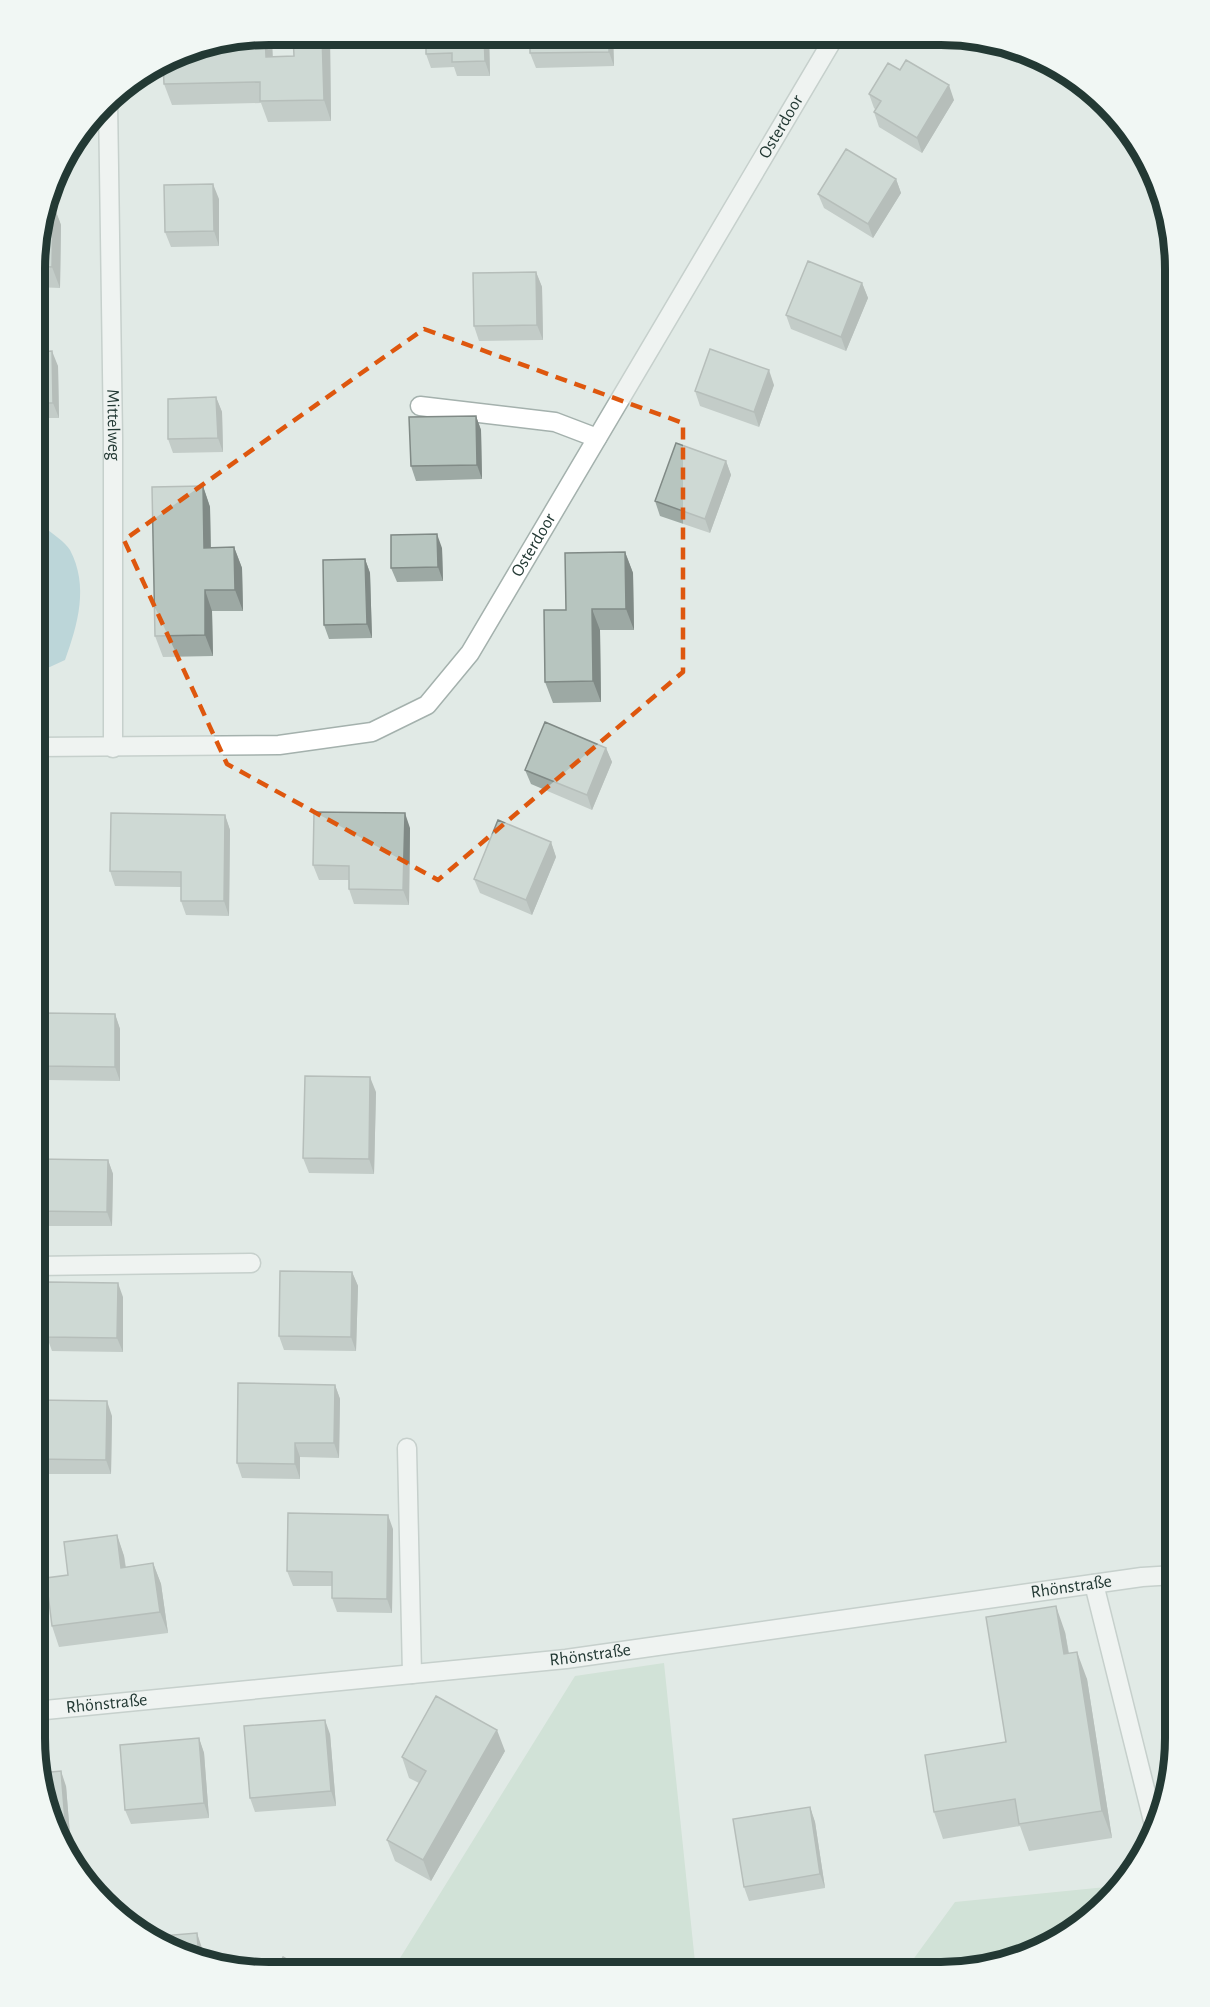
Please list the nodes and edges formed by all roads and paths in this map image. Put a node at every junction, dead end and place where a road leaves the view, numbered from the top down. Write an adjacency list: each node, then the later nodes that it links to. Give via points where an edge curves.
1 (830, 45): 4 (street, Osterdoor)
2 (108, 114): 6 (street, Mittelweg)
3 (420, 406): 4 (street, via 555,422)
4 (597, 438): 6 (street, Osterdoor, via 470,653 427,705 372,732 279,745)
5 (45, 747): 6 (street, Osterdoor)
6 (113, 748)
7 (251, 1263): 8 (street)
8 (45, 1266)
9 (407, 1448): 12 (street)
10 (1165, 1576): 11 (street, Rhönstraße)
11 (1094, 1584): 12 (street, Rhönstraße, via 566,1659); 14 (street)
12 (411, 1674): 13 (street, Rhönstraße)
13 (45, 1710)
14 (1151, 1815)

